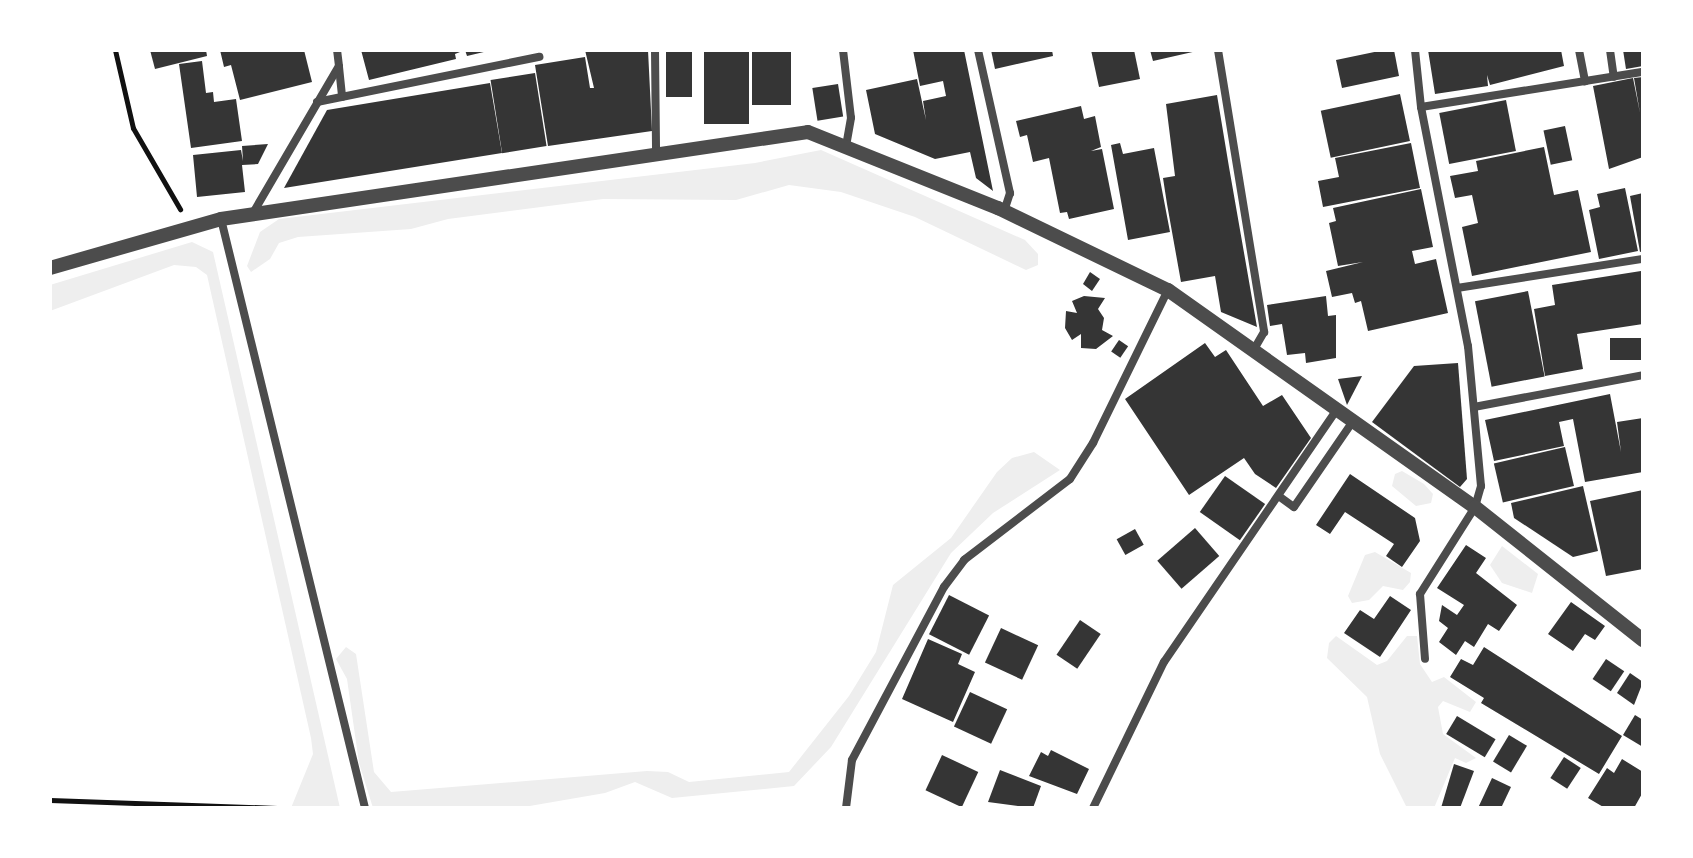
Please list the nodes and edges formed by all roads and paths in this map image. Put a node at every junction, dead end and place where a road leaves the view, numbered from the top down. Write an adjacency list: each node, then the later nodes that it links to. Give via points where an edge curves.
1 (115, 50): 23 (path, via 133,128)
2 (337, 50): 11 (street)
3 (655, 50): 19 (street)
4 (843, 50): 18 (street, via 851,118)
5 (978, 50): 20 (street, via 1010,193)
6 (1218, 50): 28 (street, via 1264,332)
7 (1415, 50): 17 (street)
8 (1579, 50): 14 (street)
9 (1610, 50): 13 (street)
10 (539, 57): 15 (street)
11 (339, 66): 15 (street); 16 (street)
12 (1643, 72): 13 (street)
13 (1614, 77): 14 (street)
14 (1585, 81): 17 (street)
15 (342, 97): 16 (street)
16 (317, 102): 21 (street)
17 (1421, 107): 26 (street)
18 (846, 147): 19 (street, via 808,132); 20 (street)
19 (656, 154): 21 (street)
20 (1004, 211): 27 (street)
21 (253, 214): 22 (street)
22 (221, 219): 23 (street); 39 (street)
23 (191, 226): 25 (street)
24 (1643, 259): 26 (street)
25 (50, 268)
26 (1457, 288): 30 (street)
27 (1168, 290): 28 (street); 40 (street, via 1070,479 964,560 944,587 852,760)
28 (1252, 352): 31 (street)
29 (1643, 375): 30 (street)
30 (1474, 407): 34 (street, via 1481,486)
31 (1335, 412): 32 (street); 33 (street)
32 (1351, 424): 33 (street, via 1294,507); 34 (street)
33 (1280, 497): 41 (street, via 1164,662)
34 (1475, 507): 35 (street); 36 (street, via 1420,594)
35 (1643, 640)
36 (1425, 659)
37 (50, 800): 38 (path)
38 (277, 808)
39 (365, 808)
40 (846, 808)
41 (1093, 808)

